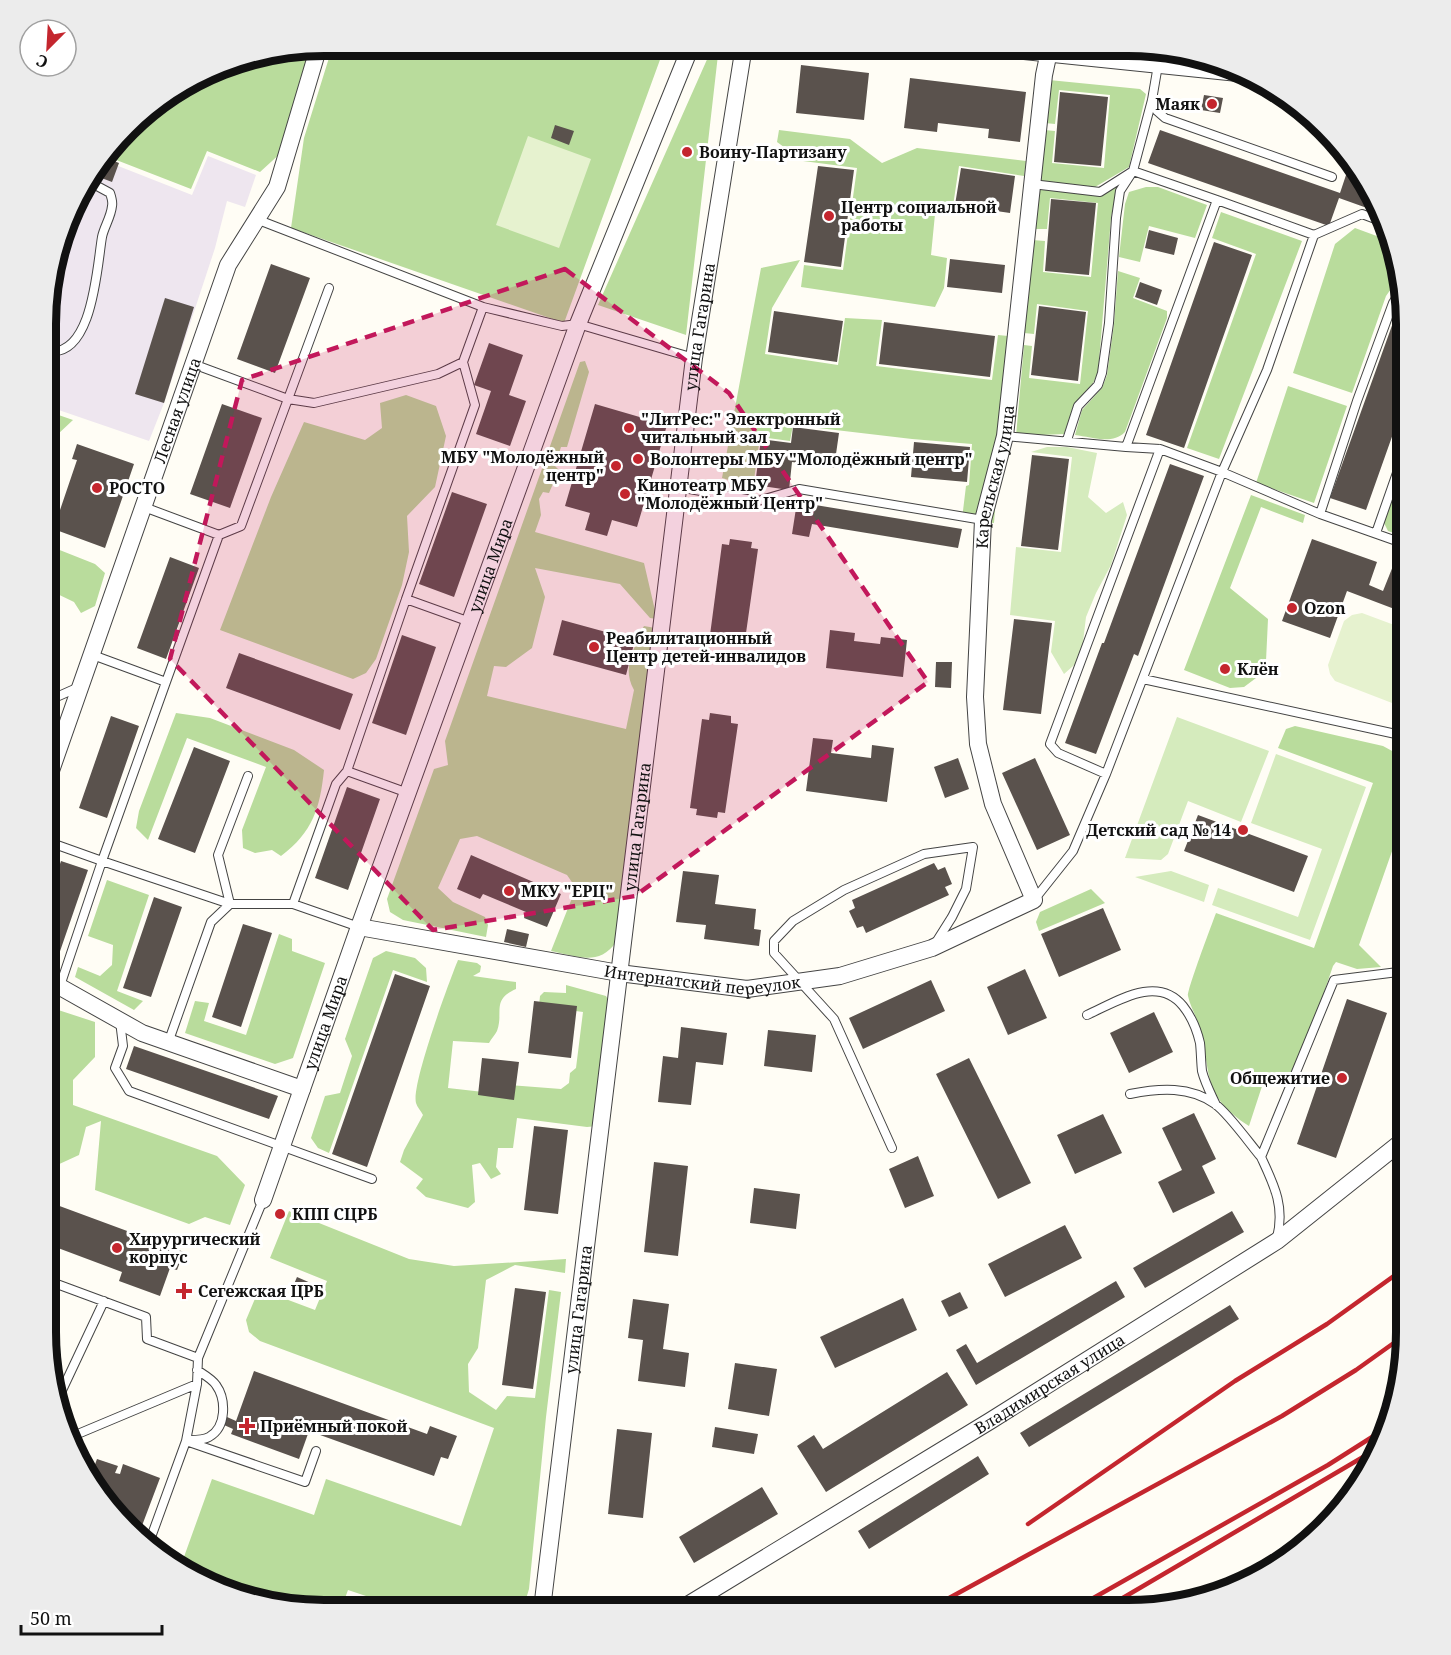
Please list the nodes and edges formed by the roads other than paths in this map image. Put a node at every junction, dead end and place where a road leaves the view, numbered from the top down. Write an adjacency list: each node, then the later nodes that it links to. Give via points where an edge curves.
1 (316, 56): 15 (street, Лесная улица, via 277,187)
2 (687, 56): 20 (street, улица Мира)
3 (742, 56): 22 (street, улица Гагарина)
4 (1047, 56): 12 (street, Карельская улица)
5 (1135, 56): 6 (street)
6 (1158, 65): 7 (street); 8 (lane)
7 (1216, 71)
8 (1152, 100): 9 (lane); 10 (lane, via 1165,118)
9 (1133, 171): 12 (lane, via 1100,192); 13 (lane); 27 (lane, via 1120,191 1102,373 1098,385 1078,406)
10 (1332, 177)
11 (95, 184): 21 (lane, via 110,192 112,206 102,234 97,281 82,329 68,348)
12 (1032, 184): 26 (street, Карельская улица)
13 (1217, 200): 16 (lane); 28 (lane)
14 (1374, 218): 16 (lane, via 1362,214)
15 (255, 219): 19 (lane); 24 (street, Лесная улица, via 228,265)
16 (1314, 235): 30 (lane, via 1267,370)
17 (329, 288): 25 (lane)
18 (1394, 301): 34 (lane)
19 (483, 307): 20 (lane, via 562,326); 23 (lane)
20 (578, 324): 22 (lane); 40 (street, улица Мира)
21 (56, 352)
22 (694, 358): 32 (street, улица Гагарина)
23 (463, 362): 25 (lane, via 438,374 314,403); 39 (lane, via 475,405)
24 (193, 364): 25 (lane); 33 (street, Лесная улица)
25 (288, 399): 37 (lane, via 241,526)
26 (1005, 436): 27 (lane); 35 (street, Карельская улица)
27 (1067, 440): 28 (lane)
28 (1126, 447): 29 (lane)
29 (1160, 449): 30 (lane); 49 (lane, via 1050,744 1058,753)
30 (1222, 472): 34 (lane); 42 (lane)
31 (1396, 476): 36 (lane)
32 (678, 487): 35 (lane, via 758,501 799,489); 60 (street, улица Гагарина)
33 (144, 507): 37 (lane); 41 (street, Лесная улица)
34 (1320, 514): 36 (lane)
35 (983, 520): 54 (street, Карельская улица, via 975,697 978,744 993,804)
36 (1376, 533): 38 (lane)
37 (219, 535): 43 (lane)
38 (1396, 540)
39 (406, 599): 40 (lane); 48 (lane)
40 (470, 622): 51 (street, улица Мира)
41 (90, 654): 43 (lane); 44 (street, Лесная улица)
42 (1143, 679): 46 (lane); 49 (lane)
43 (166, 682): 53 (lane)
44 (79, 687): 45 (lane); 47 (street, Лесная улица)
45 (56, 697)
46 (1396, 734)
47 (56, 753)
48 (347, 771): 51 (lane); 56 (lane, via 336,783)
49 (1106, 774): 54 (lane, via 1073,852)
50 (248, 776): 55 (lane, via 218,855)
51 (408, 793): 57 (street, улица Мира)
52 (56, 845): 53 (lane)
53 (102, 861): 55 (lane); 61 (lane)
54 (1034, 900): 58 (street, Интернатский переулок)
55 (230, 904): 56 (lane); 66 (lane, via 211,922)
56 (293, 904): 57 (lane)
57 (359, 927): 60 (street, Интернатский переулок); 67 (street, улица Мира)
58 (932, 948): 62 (street, Интернатский переулок, via 840,976); 62 (lane, via 966,889 973,847 924,854 844,890 793,921 774,941 774,953)
59 (1396, 972): 73 (lane, via 1334,981)
60 (619, 973): 62 (street, Интернатский переулок, via 747,989); 87 (street, улица Гагарина)
61 (56, 975)
62 (801, 981): 72 (lane, via 834,1019)
63 (56, 984): 65 (street, улица Мира)
64 (1087, 1015): 69 (lane, via 1144,991 1171,994 1189,1013 1196,1029 1203,1072)
65 (120, 1021): 66 (street, улица Мира); 71 (lane, via 123,1046 115,1068 129,1091)
66 (168, 1043): 67 (street, улица Мира)
67 (302, 1089): 71 (street, улица Мира)
68 (1130, 1094): 69 (lane, via 1155,1089 1189,1091)
69 (1216, 1105): 73 (lane)
70 (1396, 1145): 76 (street, Владимирская улица)
71 (282, 1146): 74 (lane); 75 (street, улица Мира)
72 (892, 1148)
73 (1261, 1157): 76 (lane, via 1278,1193 1281,1223)
74 (372, 1179)
75 (263, 1200): 79 (lane)
76 (1277, 1241): 88 (street, Владимирская улица)
77 (56, 1284): 78 (lane)
78 (104, 1301): 79 (lane, via 146,1317 147,1339); 82 (lane)
79 (198, 1358): 80 (lane)
80 (197, 1370): 81 (lane); 84 (lane, via 215,1383 224,1411 218,1428 209,1437)
81 (197, 1384): 83 (lane); 84 (lane)
82 (62, 1390)
83 (76, 1434)
84 (186, 1441): 85 (lane, via 305,1482); 86 (lane)
85 (316, 1451)
86 (151, 1537)
87 (543, 1600)
88 (696, 1600)

